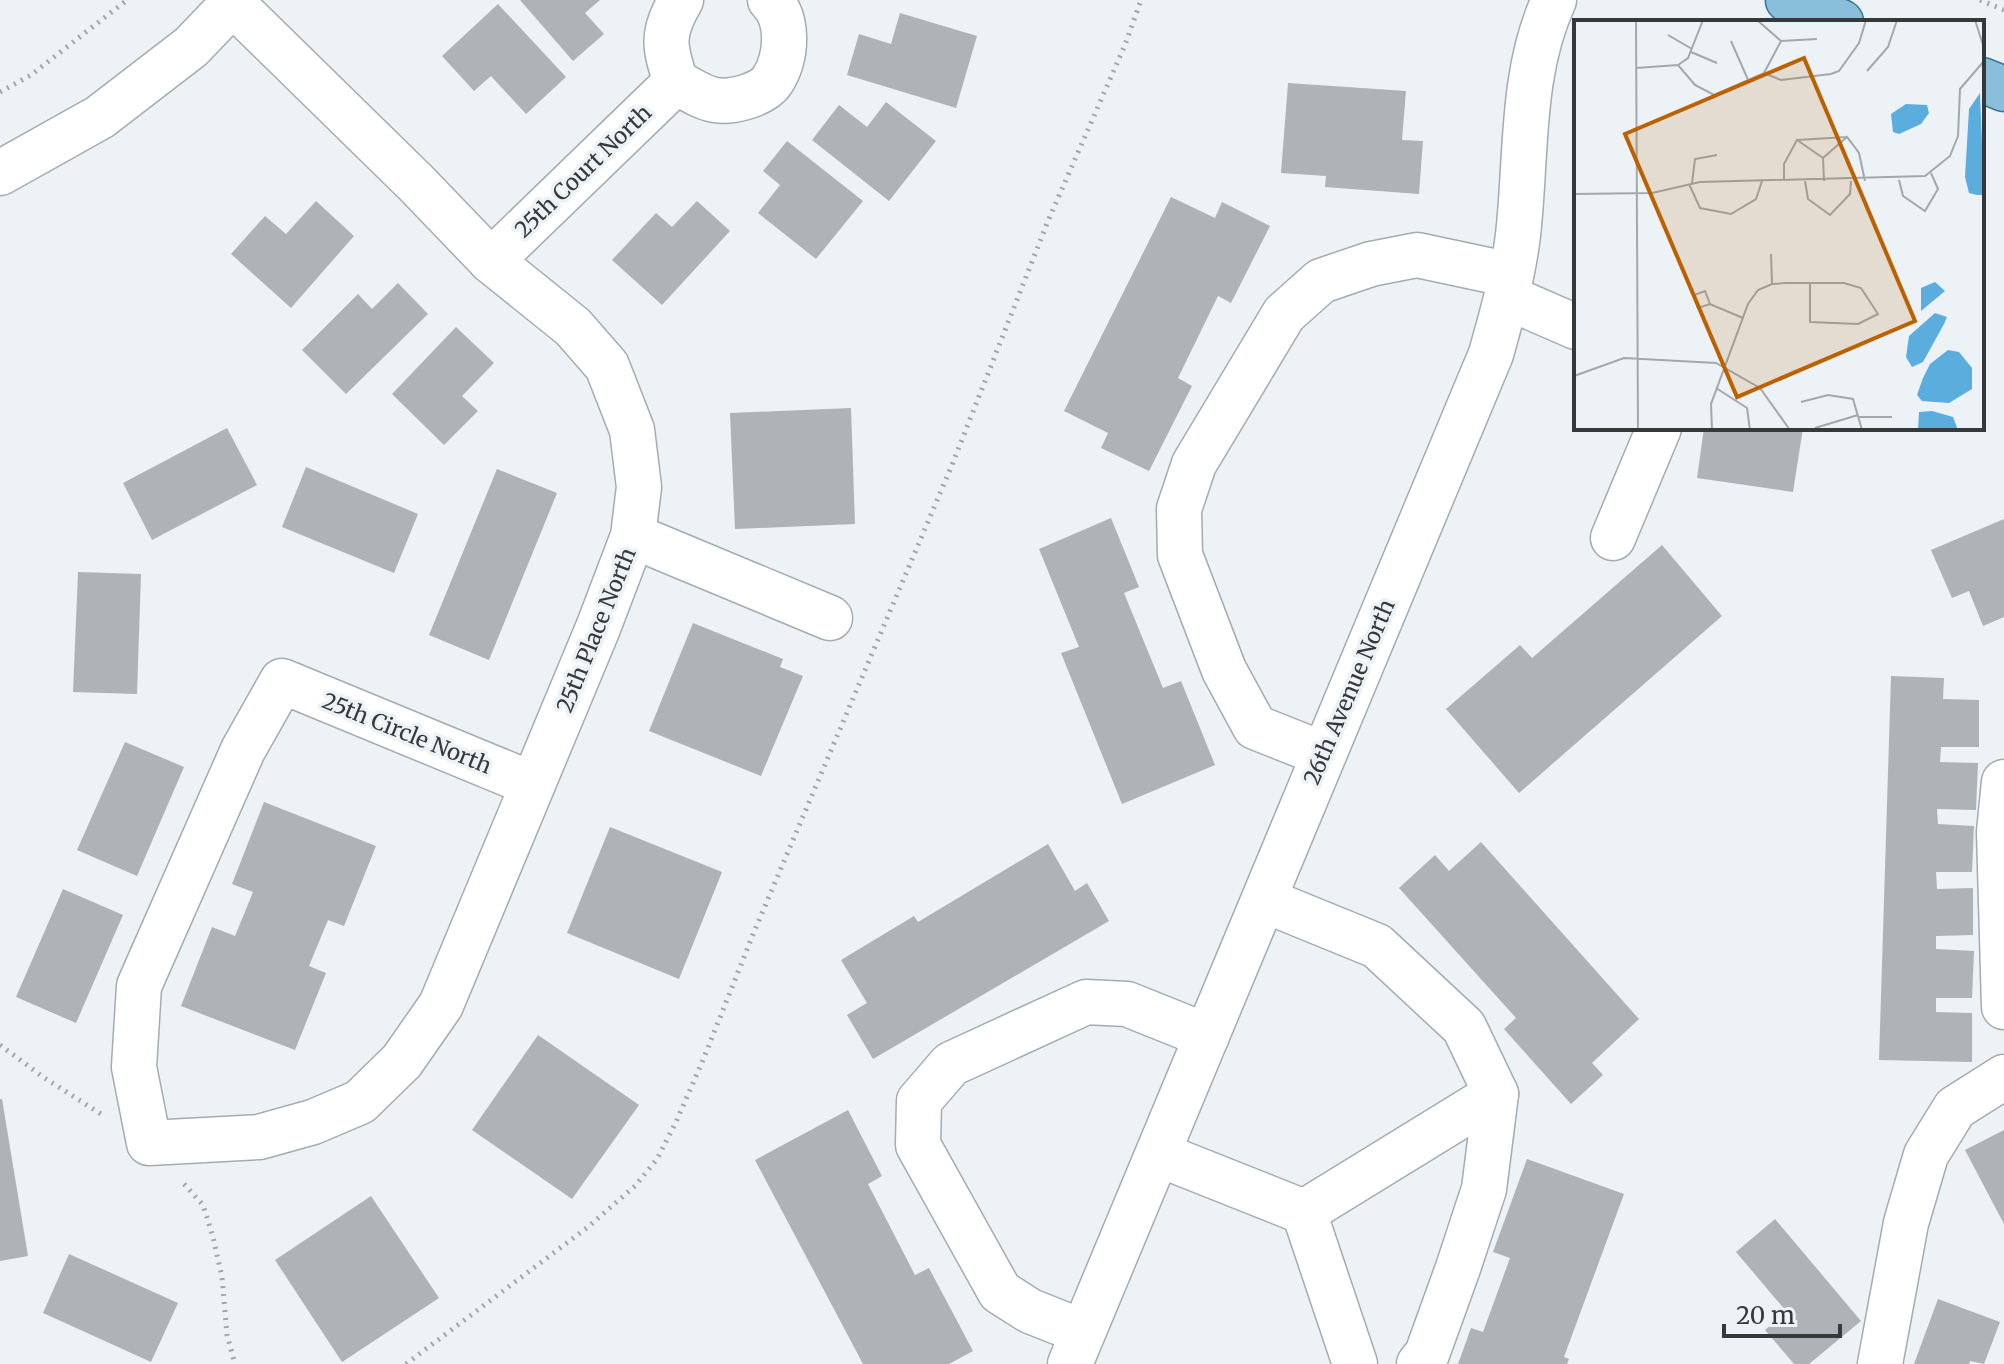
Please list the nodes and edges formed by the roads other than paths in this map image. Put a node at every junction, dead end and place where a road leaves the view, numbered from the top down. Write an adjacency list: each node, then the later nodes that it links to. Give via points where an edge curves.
1 (681, 0): 8 (street, via 665,42)
2 (770, 0): 8 (street, via 783,23 785,43 771,82 732,101 713,100)
3 (1554, 0): 12 (street, 26th Avenue North, via 1532,71)
4 (1788, 0): 6 (main road)
5 (233, 1): 10 (street, via 191,47 100,117); 11 (street, 25th Place North)
6 (1836, 20)
7 (1984, 81): 9 (main road)
8 (676, 82): 11 (street, 25th Court North)
9 (2004, 89)
10 (0, 173)
11 (491, 261): 15 (street, 25th Place North, via 573,327 607,366 632,430 639,487)
12 (1509, 286): 13 (street); 18 (street, 26th Avenue North, via 1491,354); 18 (street, via 1417,255 1321,281 1284,314 1194,464 1179,509 1180,555 1224,670 1255,727)
13 (1574, 326)
14 (1658, 430): 16 (street)
15 (633, 536): 17 (street); 20 (street, 25th Place North)
16 (1613, 538)
17 (830, 618)
18 (1323, 754): 21 (street, 26th Avenue North)
19 (2004, 782): 22 (street, via 1999,832)
20 (532, 784): 27 (street, 25th Place North, via 441,1005 402,1061 360,1102 259,1137); 27 (street, 25th Circle North, via 282,681 243,750 139,986 134,1067)
21 (1264, 900): 24 (street, 26th Avenue North); 26 (street, via 1377,946 1464,1027)
22 (2003, 946): 23 (street)
23 (2004, 1007)
24 (1207, 1036): 28 (street, 26th Avenue North); 30 (street, via 1127,1004 1086,1002 951,1064 919,1101 918,1145 1000,1292)
25 (2004, 1077): 33 (street, via 1955,1108 1926,1155 1906,1223)
26 (1496, 1094): 29 (street); 32 (street, via 1484,1189 1427,1354)
27 (149, 1143)
28 (1158, 1154): 29 (street); 30 (street, 26th Avenue North)
29 (1304, 1212): 31 (street)
30 (1076, 1348)
31 (1355, 1364)
32 (1419, 1364)
33 (1880, 1364)

